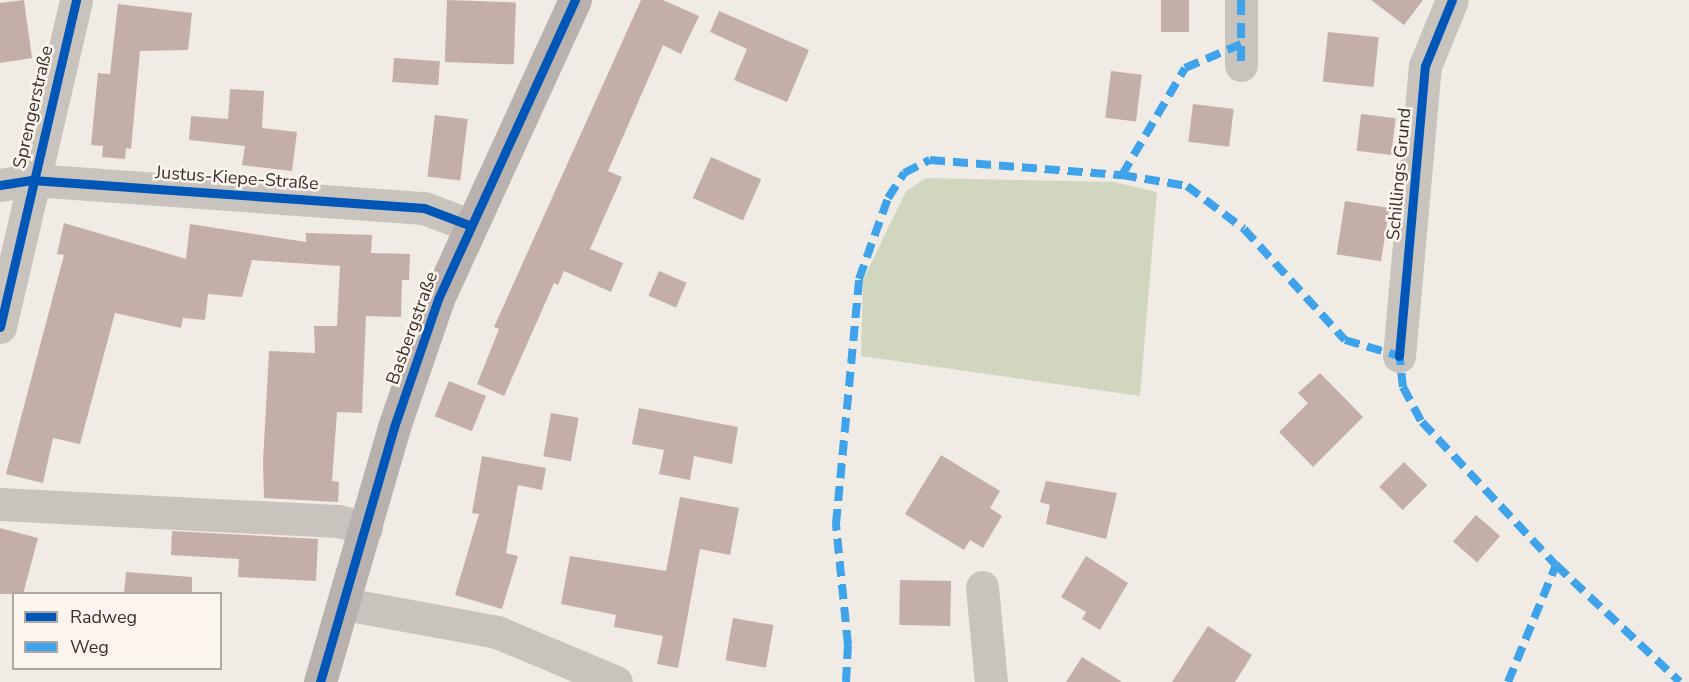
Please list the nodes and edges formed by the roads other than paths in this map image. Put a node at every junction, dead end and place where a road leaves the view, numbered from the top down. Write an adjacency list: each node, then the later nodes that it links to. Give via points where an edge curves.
1 (76, 0): 6 (street, Sprengerstraße)
2 (575, 0): 8 (main road, Basbergstraße)
3 (1241, 0): 5 (street)
4 (1452, 0): 10 (street, Schillings Grund, via 1425,66)
5 (1242, 65)
6 (32, 180): 7 (street, Justus-Kiepe-Straße); 8 (street, Justus-Kiepe-Straße, via 424,208); 9 (street, Sprengerstraße)
7 (0, 184)
8 (469, 225): 12 (main road, Basbergstraße, via 394,426)
9 (0, 327)
10 (1399, 356)
11 (0, 504): 12 (street, via 338,521)
12 (366, 528): 14 (main road, Basbergstraße)
13 (982, 586): 17 (street)
14 (345, 604): 15 (main road, Basbergstraße); 16 (street, via 497,632)
15 (320, 682)
16 (616, 682)
17 (991, 682)

